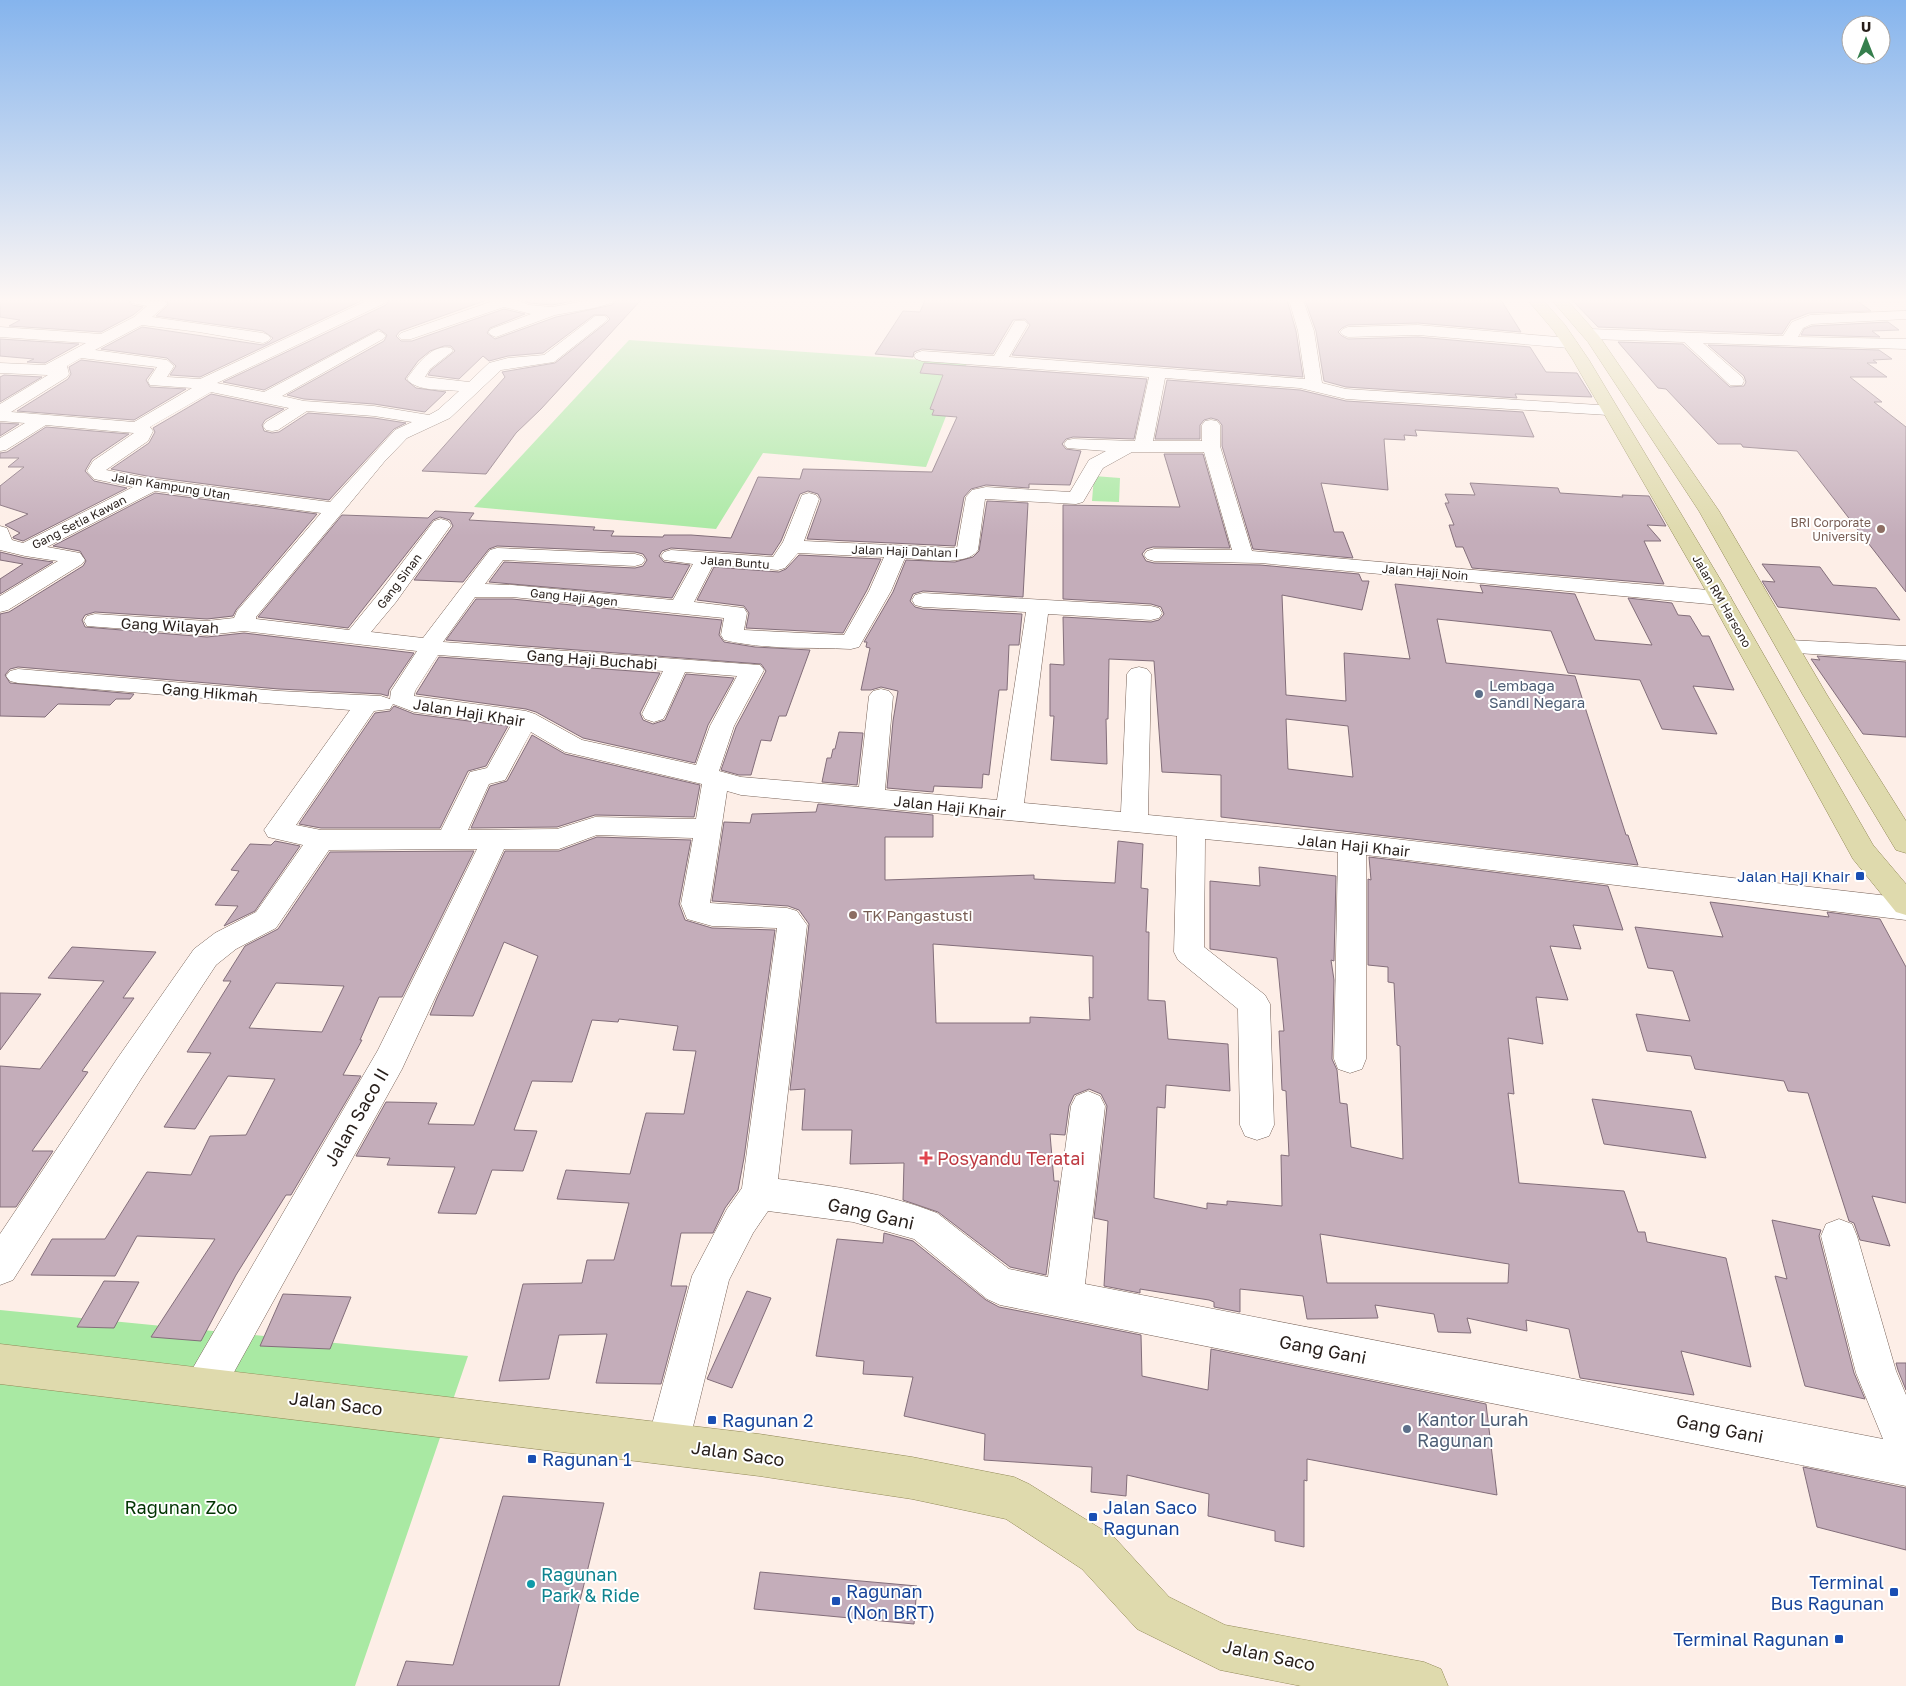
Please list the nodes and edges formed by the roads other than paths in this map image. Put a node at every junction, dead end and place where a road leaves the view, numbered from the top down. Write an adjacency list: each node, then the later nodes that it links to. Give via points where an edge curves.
1 (53, 379): 20 (street)
2 (158, 379): 14 (street, via 156,381)
3 (210, 379): 14 (street)
4 (301, 379): 17 (street)
5 (416, 379): 16 (street)
6 (481, 379): 16 (street)
7 (1156, 379): 30 (street)
8 (1244, 379): 15 (street)
9 (1313, 379): 15 (street)
10 (1590, 379): 19 (main road, Jalan RM Harsono)
11 (1620, 379): 45 (main road, via 1709,511)
12 (1733, 379): 13 (street)
13 (1736, 381)
14 (207, 385): 17 (street); 26 (street)
15 (1314, 386): 19 (street, via 1346,394)
16 (471, 387): 23 (street, via 444,414)
17 (266, 398): 18 (street)
18 (304, 406): 23 (street, via 374,411); 25 (street)
19 (1608, 410): 44 (main road, Jalan RM Harsono)
20 (0, 411)
21 (0, 416): 22 (street)
22 (44, 419): 26 (street); 28 (street)
23 (430, 420): 33 (street, via 401,434)
24 (1211, 425): 29 (street)
25 (272, 426)
26 (137, 428): 31 (street, Jalan Kampung Utan, via 144,431 142,437 96,471 101,475)
27 (1073, 444): 30 (street)
28 (0, 446)
29 (1211, 446): 30 (street); 41 (street)
30 (1136, 447): 38 (street, Jalan Haji Dahlan I, via 1096,464 1076,498 979,494 965,553)
31 (152, 485): 33 (street, Jalan Kampung Utan); 37 (street, Gang Setia Kawan)
32 (809, 498): 36 (street)
33 (336, 509): 54 (street, via 245,616)
34 (441, 525): 55 (street, Gang Sinan)
35 (0, 532): 37 (street, via 2,544)
36 (790, 546): 38 (street, Jalan Haji Dahlan I); 43 (street, Jalan Buntu, via 778,564)
37 (25, 550): 49 (street, Gang Setia Kawan, via 74,557 75,560)
38 (897, 551): 51 (street, Gang Haji Agen, via 880,591 850,642 732,635 736,613)
39 (1154, 555): 41 (street, Jalan Haji Noin)
40 (671, 556): 43 (street, Jalan Buntu)
41 (1244, 557): 47 (street, Jalan Haji Noin)
42 (635, 560): 46 (street, via 497,554)
43 (706, 560): 51 (street)
44 (1699, 561): 45 (main road); 47 (main road, Jalan RM Harsono)
45 (1738, 563): 57 (main road)
46 (468, 590): 51 (street, Gang Haji Agen, via 512,591); 56 (street)
47 (1720, 598): 78 (main road, Jalan RM Harsono, via 1863,852)
48 (923, 600): 50 (street)
49 (0, 605)
50 (1038, 606): 52 (street); 69 (street)
51 (680, 608)
52 (1151, 613)
53 (95, 621): 54 (street, Gang Wilayah, via 207,628)
54 (244, 624): 55 (street)
55 (356, 636): 56 (street)
56 (430, 647): 59 (street, Gang Haji Buchabi); 63 (street, Jalan Haji Khair, via 403,691)
57 (1789, 647): 58 (street); 76 (main road)
58 (1906, 653)
59 (677, 666): 65 (street); 67 (street, Gang Haji Buchabi, via 752,670 722,726)
60 (1139, 674): 70 (street)
61 (18, 676): 64 (street, Gang Hikmah)
62 (881, 696): 68 (street)
63 (402, 700): 64 (street, Gang Hikmah); 66 (street, Jalan Haji Khair)
64 (367, 704): 73 (street, via 278,830)
65 (654, 714)
66 (526, 718): 67 (street, Jalan Haji Khair, via 574,746); 74 (street, via 496,774 479,778)
67 (711, 778): 68 (street, Jalan Haji Khair, via 741,786); 72 (street)
68 (871, 797): 69 (street, Jalan Haji Khair)
69 (1008, 812): 70 (street, Jalan Haji Khair)
70 (1134, 821): 71 (street, Jalan Haji Khair)
71 (1191, 828): 77 (street, Jalan Haji Khair); 82 (street, via 1189,952 1254,1004)
72 (708, 829): 75 (street, via 595,826 559,839); 83 (street, via 695,904 697,911 712,915 777,917 787,919 792,925)
73 (321, 840): 74 (street); 85 (street, via 266,920 222,943 205,957)
74 (450, 840): 75 (street)
75 (495, 840): 88 (street, Jalan Saco II, via 390,1059)
76 (1906, 843)
77 (1352, 844): 79 (street, Jalan Haji Khair); 80 (street)
78 (1906, 904)
79 (1906, 909)
80 (1350, 1059)
81 (1088, 1106): 86 (street)
82 (1257, 1125)
83 (759, 1194): 86 (street, Gang Gani, via 853,1205 924,1225 1000,1286); 89 (street, via 740,1221 711,1276)
84 (1839, 1236): 90 (street, via 1876,1373)
85 (0, 1266)
86 (1064, 1298): 91 (street, Gang Gani)
87 (0, 1364): 88 (main road, Jalan Saco)
88 (204, 1387): 89 (main road, Jalan Saco)
89 (668, 1443): 92 (main road, Jalan Saco, via 912,1478 1014,1499 1098,1553 1153,1613 1220,1647)
90 (1906, 1444)
91 (1906, 1465)
92 (1424, 1686)

